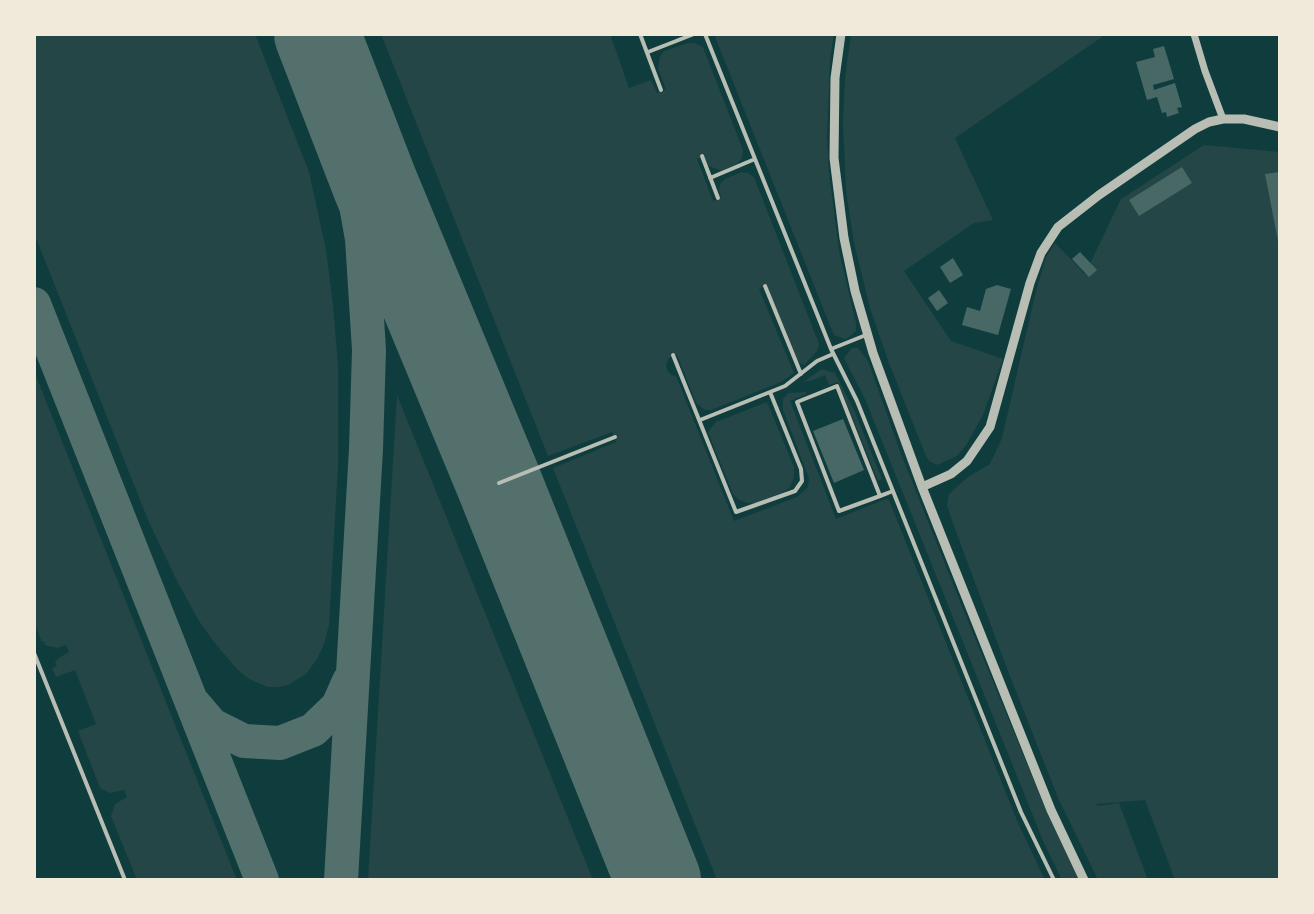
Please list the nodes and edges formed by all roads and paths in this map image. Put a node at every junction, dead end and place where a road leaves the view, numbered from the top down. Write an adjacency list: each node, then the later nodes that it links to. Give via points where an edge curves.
1 (640, 34): 6 (lane)
2 (694, 34): 6 (lane)
3 (705, 34): 11 (lane)
4 (841, 34): 15 (street, via 834,158 844,238)
5 (1194, 34): 8 (street)
6 (647, 52): 7 (lane)
7 (661, 90)
8 (1223, 119): 9 (street); 23 (street, via 1195,129 1052,233 1030,283 990,427 967,461)
9 (1280, 127)
10 (702, 156): 12 (lane)
11 (755, 159): 12 (lane); 16 (lane)
12 (710, 178): 13 (lane)
13 (718, 198)
14 (765, 286): 18 (lane)
15 (867, 335): 16 (lane); 23 (street)
16 (832, 352): 18 (lane); 24 (lane)
17 (673, 355): 20 (lane)
18 (801, 374): 19 (lane)
19 (770, 392): 20 (lane); 20 (lane, via 801,469 802,481 795,491 736,512)
20 (700, 421)
21 (615, 437): 22 (lane)
22 (499, 483)
23 (922, 487): 29 (street)
24 (893, 491): 25 (lane); 28 (lane, via 1021,812)
25 (880, 496): 25 (lane, via 839,511 797,402 837,386)
26 (34, 653): 27 (lane)
27 (125, 880)
28 (1054, 880)
29 (1084, 880)

